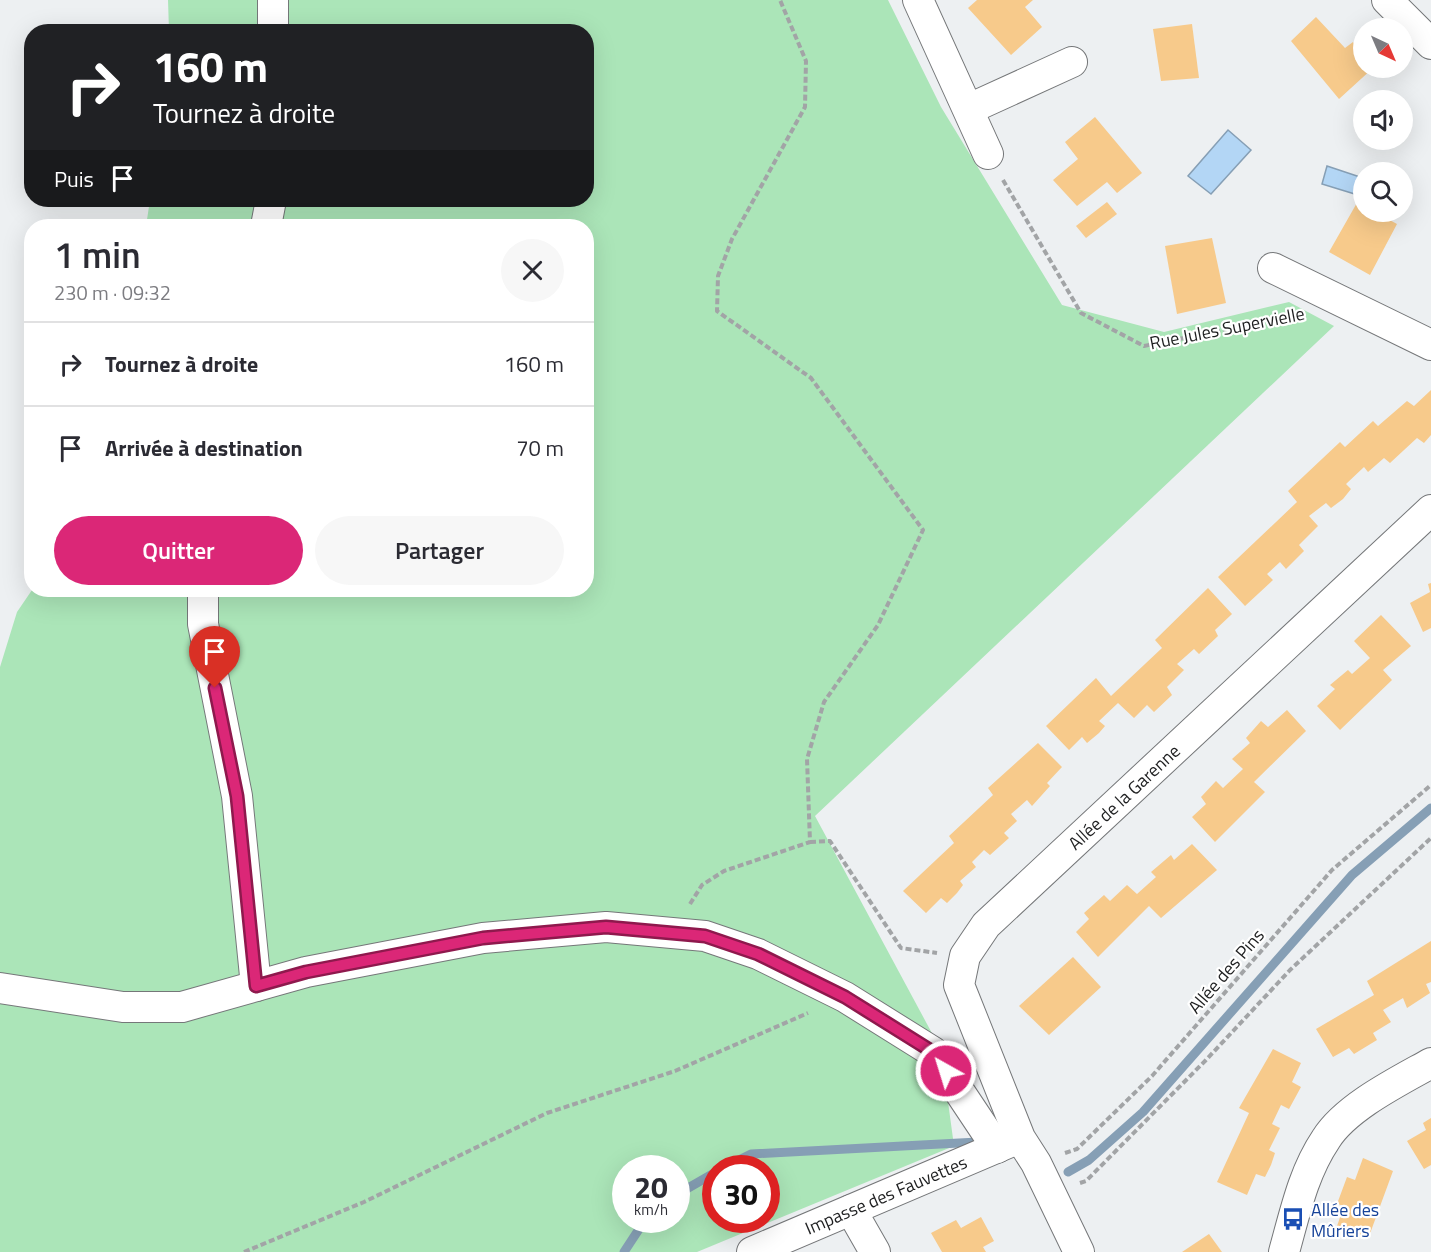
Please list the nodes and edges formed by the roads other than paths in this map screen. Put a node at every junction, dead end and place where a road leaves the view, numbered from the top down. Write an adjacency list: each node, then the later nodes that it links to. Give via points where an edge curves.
1 (273, 0): 4 (street)
2 (918, 0): 7 (street)
3 (1387, 0): 5 (street)
4 (273, 24)
5 (1431, 44)
6 (1072, 62): 7 (street)
7 (969, 109): 8 (street)
8 (988, 154)
9 (1273, 268): 10 (street, Rue Jules Supervielle)
10 (1431, 345)
11 (1431, 510): 16 (street, Allée de la Garenne, via 986,925 965,956 959,985)
12 (203, 597): 13 (street, via 203,624 237,796)
13 (256, 986): 14 (street, via 182,1007 123,1007); 16 (street, via 306,972 483,938 606,927 705,936 758,954 845,997 933,1052)
14 (0, 988)
15 (1431, 1063): 21 (street, via 1377,1093 1327,1137 1305,1178)
16 (1009, 1143): 17 (street, Impasse des Fauvettes); 20 (street, via 1036,1163)
17 (851, 1210): 18 (street, Impasse des Fauvettes); 19 (street)
18 (752, 1252)
19 (875, 1252)
20 (1079, 1252)
21 (1284, 1252)

